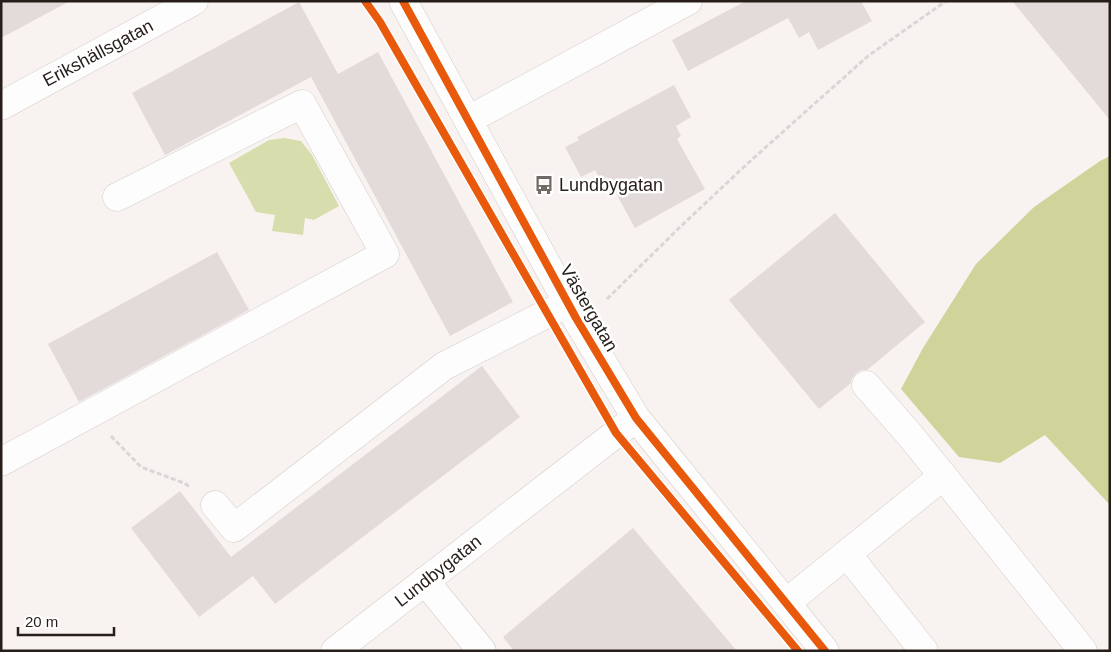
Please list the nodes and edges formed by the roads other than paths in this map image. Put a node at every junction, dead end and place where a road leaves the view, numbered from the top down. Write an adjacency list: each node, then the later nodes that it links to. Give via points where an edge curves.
1 (194, 1): 4 (street, Erikshällsgatan)
2 (404, 1): 5 (street, Västergatan)
3 (688, 1): 5 (street)
4 (1, 106)
5 (468, 120): 7 (street, Västergatan)
6 (117, 196): 10 (street, via 302,104 385,254)
7 (568, 303): 9 (street, Västergatan); 12 (street, via 444,366 234,528)
8 (866, 385): 11 (street)
9 (636, 418): 14 (street, Lundbygatan); 15 (street, Västergatan)
10 (1, 462)
11 (943, 476): 13 (street); 20 (street)
12 (215, 505)
13 (847, 554): 15 (street); 19 (street)
14 (425, 581): 16 (street, Lundbygatan); 17 (street)
15 (786, 602): 18 (street, Västergatan)
16 (335, 651)
17 (482, 651)
18 (826, 651)
19 (924, 651)
20 (1083, 651)

